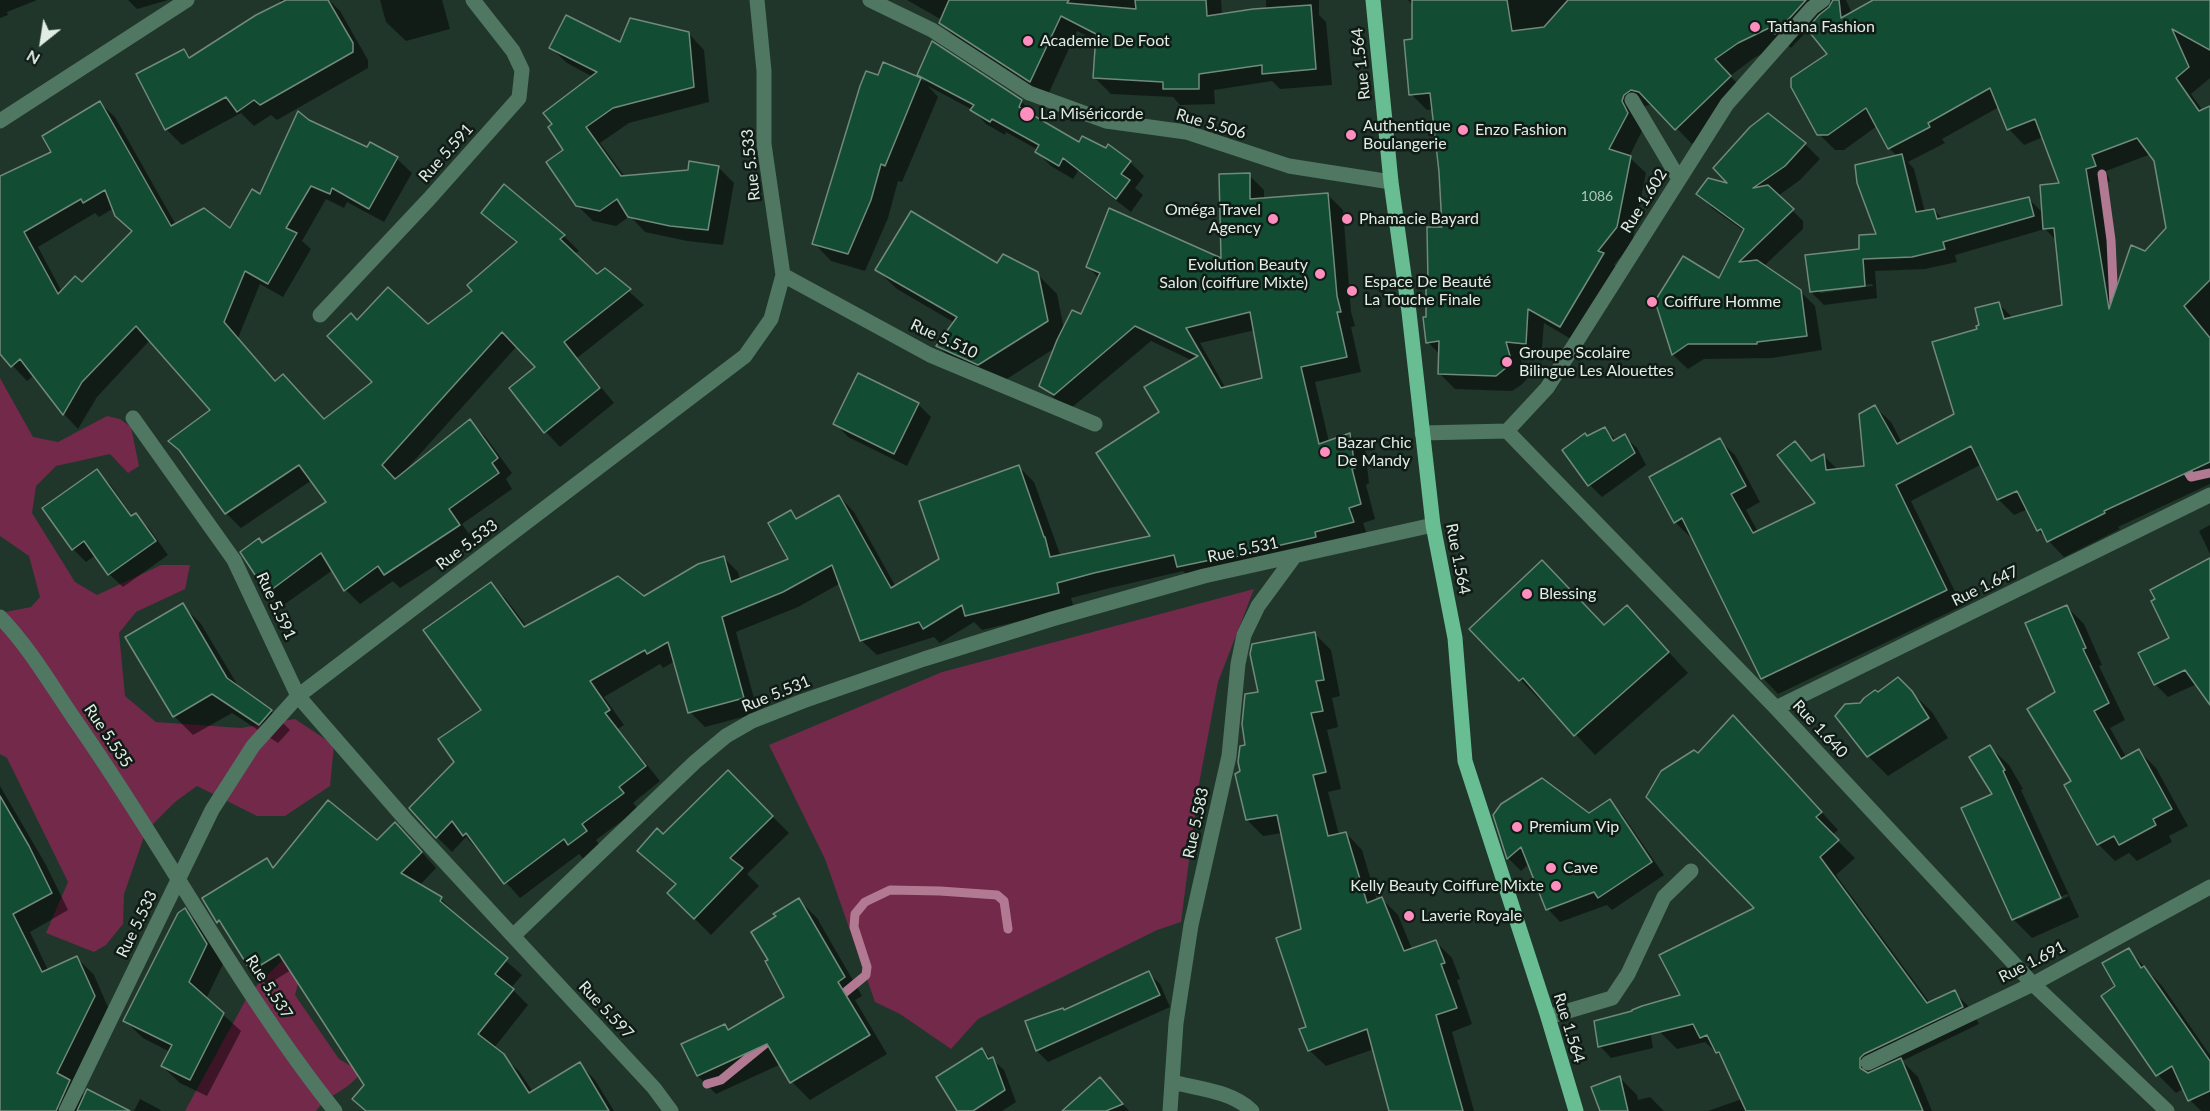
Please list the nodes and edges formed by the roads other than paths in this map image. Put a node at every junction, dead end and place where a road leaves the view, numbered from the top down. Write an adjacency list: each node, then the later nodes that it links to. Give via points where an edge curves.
1 (186, 0): 8 (street)
2 (473, 0): 12 (street, Rue 5.591, via 513,51 522,70 519,98)
3 (757, 0): 11 (street, Rue 5.533, via 765,71 764,144)
4 (870, 0): 10 (street, Rue 5.506, via 932,30 1029,93 1106,122 1186,132 1289,166)
5 (1372, 0): 10 (main road, Rue 1.564)
6 (1823, 0): 9 (street, Rue 1.602, via 1727,104)
7 (1632, 100): 9 (street)
8 (0, 121)
9 (1679, 179): 15 (street, Rue 1.602, via 1547,388)
10 (1391, 182): 16 (main road, Rue 1.564)
11 (783, 275): 14 (street, Rue 5.510, via 930,355); 21 (street, Rue 5.533, via 771,319 745,356)
12 (320, 315)
13 (133, 418): 21 (street, Rue 5.591, via 234,560)
14 (1095, 424)
15 (1507, 431): 16 (street); 22 (street, Rue 1.640)
16 (1422, 433): 18 (main road, Rue 1.564)
17 (2210, 495): 22 (street, Rue 1.647)
18 (1433, 525): 19 (street, Rue 5.531); 28 (main road, Rue 1.564, via 1455,638 1465,761)
19 (1294, 557): 26 (street, Rue 5.531, via 1203,576 1052,619 924,659 752,721 726,736 695,762); 30 (street, Rue 5.583, via 1258,606 1244,635 1229,756 1191,925 1176,1023)
20 (0, 617): 24 (street, Rue 5.535, via 17,634 105,762)
21 (298, 696): 24 (street, Rue 5.533, via 253,746 213,810); 26 (street)
22 (1776, 708): 27 (street, Rue 1.640)
23 (1691, 872): 28 (street, via 1664,897 1628,974 1612,998)
24 (178, 880): 31 (street, Rue 5.533); 32 (street, Rue 5.537, via 280,1036)
25 (2210, 887): 27 (street, Rue 1.691)
26 (513, 936): 33 (street, Rue 5.597, via 654,1088)
27 (2033, 984): 29 (street, Rue 1.691); 37 (street, Rue 1.640)
28 (1548, 1017): 36 (main road, Rue 1.564)
29 (1868, 1063)
30 (1172, 1082): 34 (street, Rue 5.583); 35 (street, via 1222,1094 1243,1102)
31 (66, 1111)
32 (335, 1111)
33 (670, 1111)
34 (1170, 1111)
35 (1252, 1111)
36 (1575, 1111)
37 (2167, 1111)

